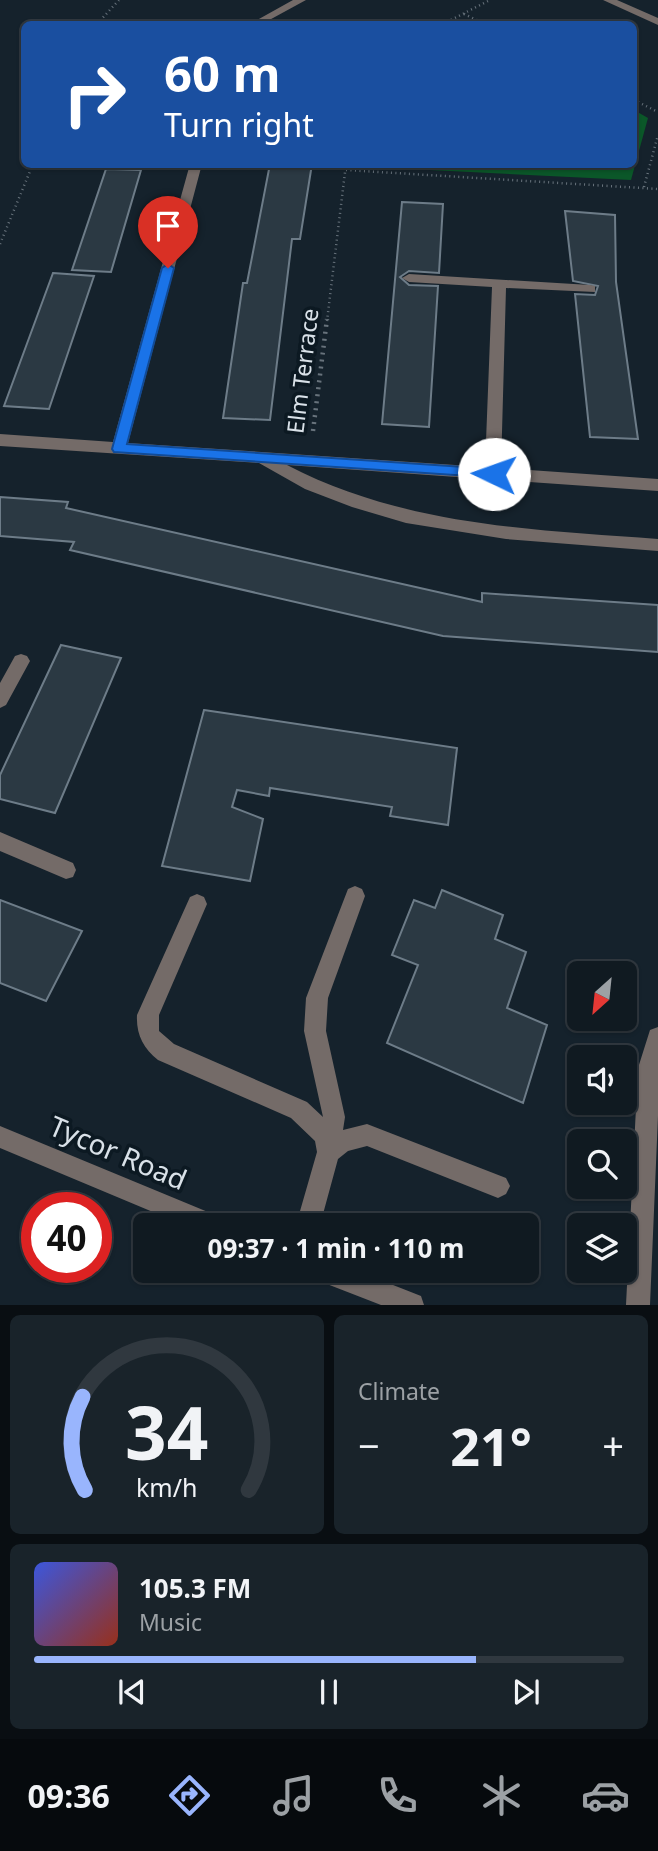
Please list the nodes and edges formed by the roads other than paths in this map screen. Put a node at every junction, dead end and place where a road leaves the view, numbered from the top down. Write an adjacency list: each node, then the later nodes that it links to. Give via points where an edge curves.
1 (301, 0): 5 (street)
2 (608, 0): 4 (street)
3 (658, 8): 4 (street)
4 (645, 16): 6 (street)
5 (261, 21)
6 (658, 22)
7 (195, 168): 12 (street)
8 (409, 278): 9 (street)
9 (499, 283): 10 (street); 14 (street)
10 (590, 289)
11 (0, 440): 12 (street)
12 (119, 449): 13 (street)
13 (262, 460): 14 (street); 16 (street, via 339,499 424,522)
14 (494, 474): 15 (street)
15 (658, 485)
16 (658, 545)
17 (21, 661): 18 (street)
18 (0, 700)
19 (0, 841): 20 (street)
20 (66, 870)
21 (355, 896): 25 (street, via 323,978 314,1015 334,1116)
22 (197, 904): 25 (street, via 148,1015 151,1041 166,1052 299,1110 325,1135)
23 (658, 1038): 31 (street, via 649,1068)
24 (0, 1137): 27 (street, Tycor Road)
25 (328, 1152): 26 (street, via 343,1141 368,1135); 28 (street)
26 (498, 1186)
27 (183, 1213)
28 (311, 1213)
29 (356, 1283): 30 (street)
30 (412, 1305)
31 (638, 1305)

